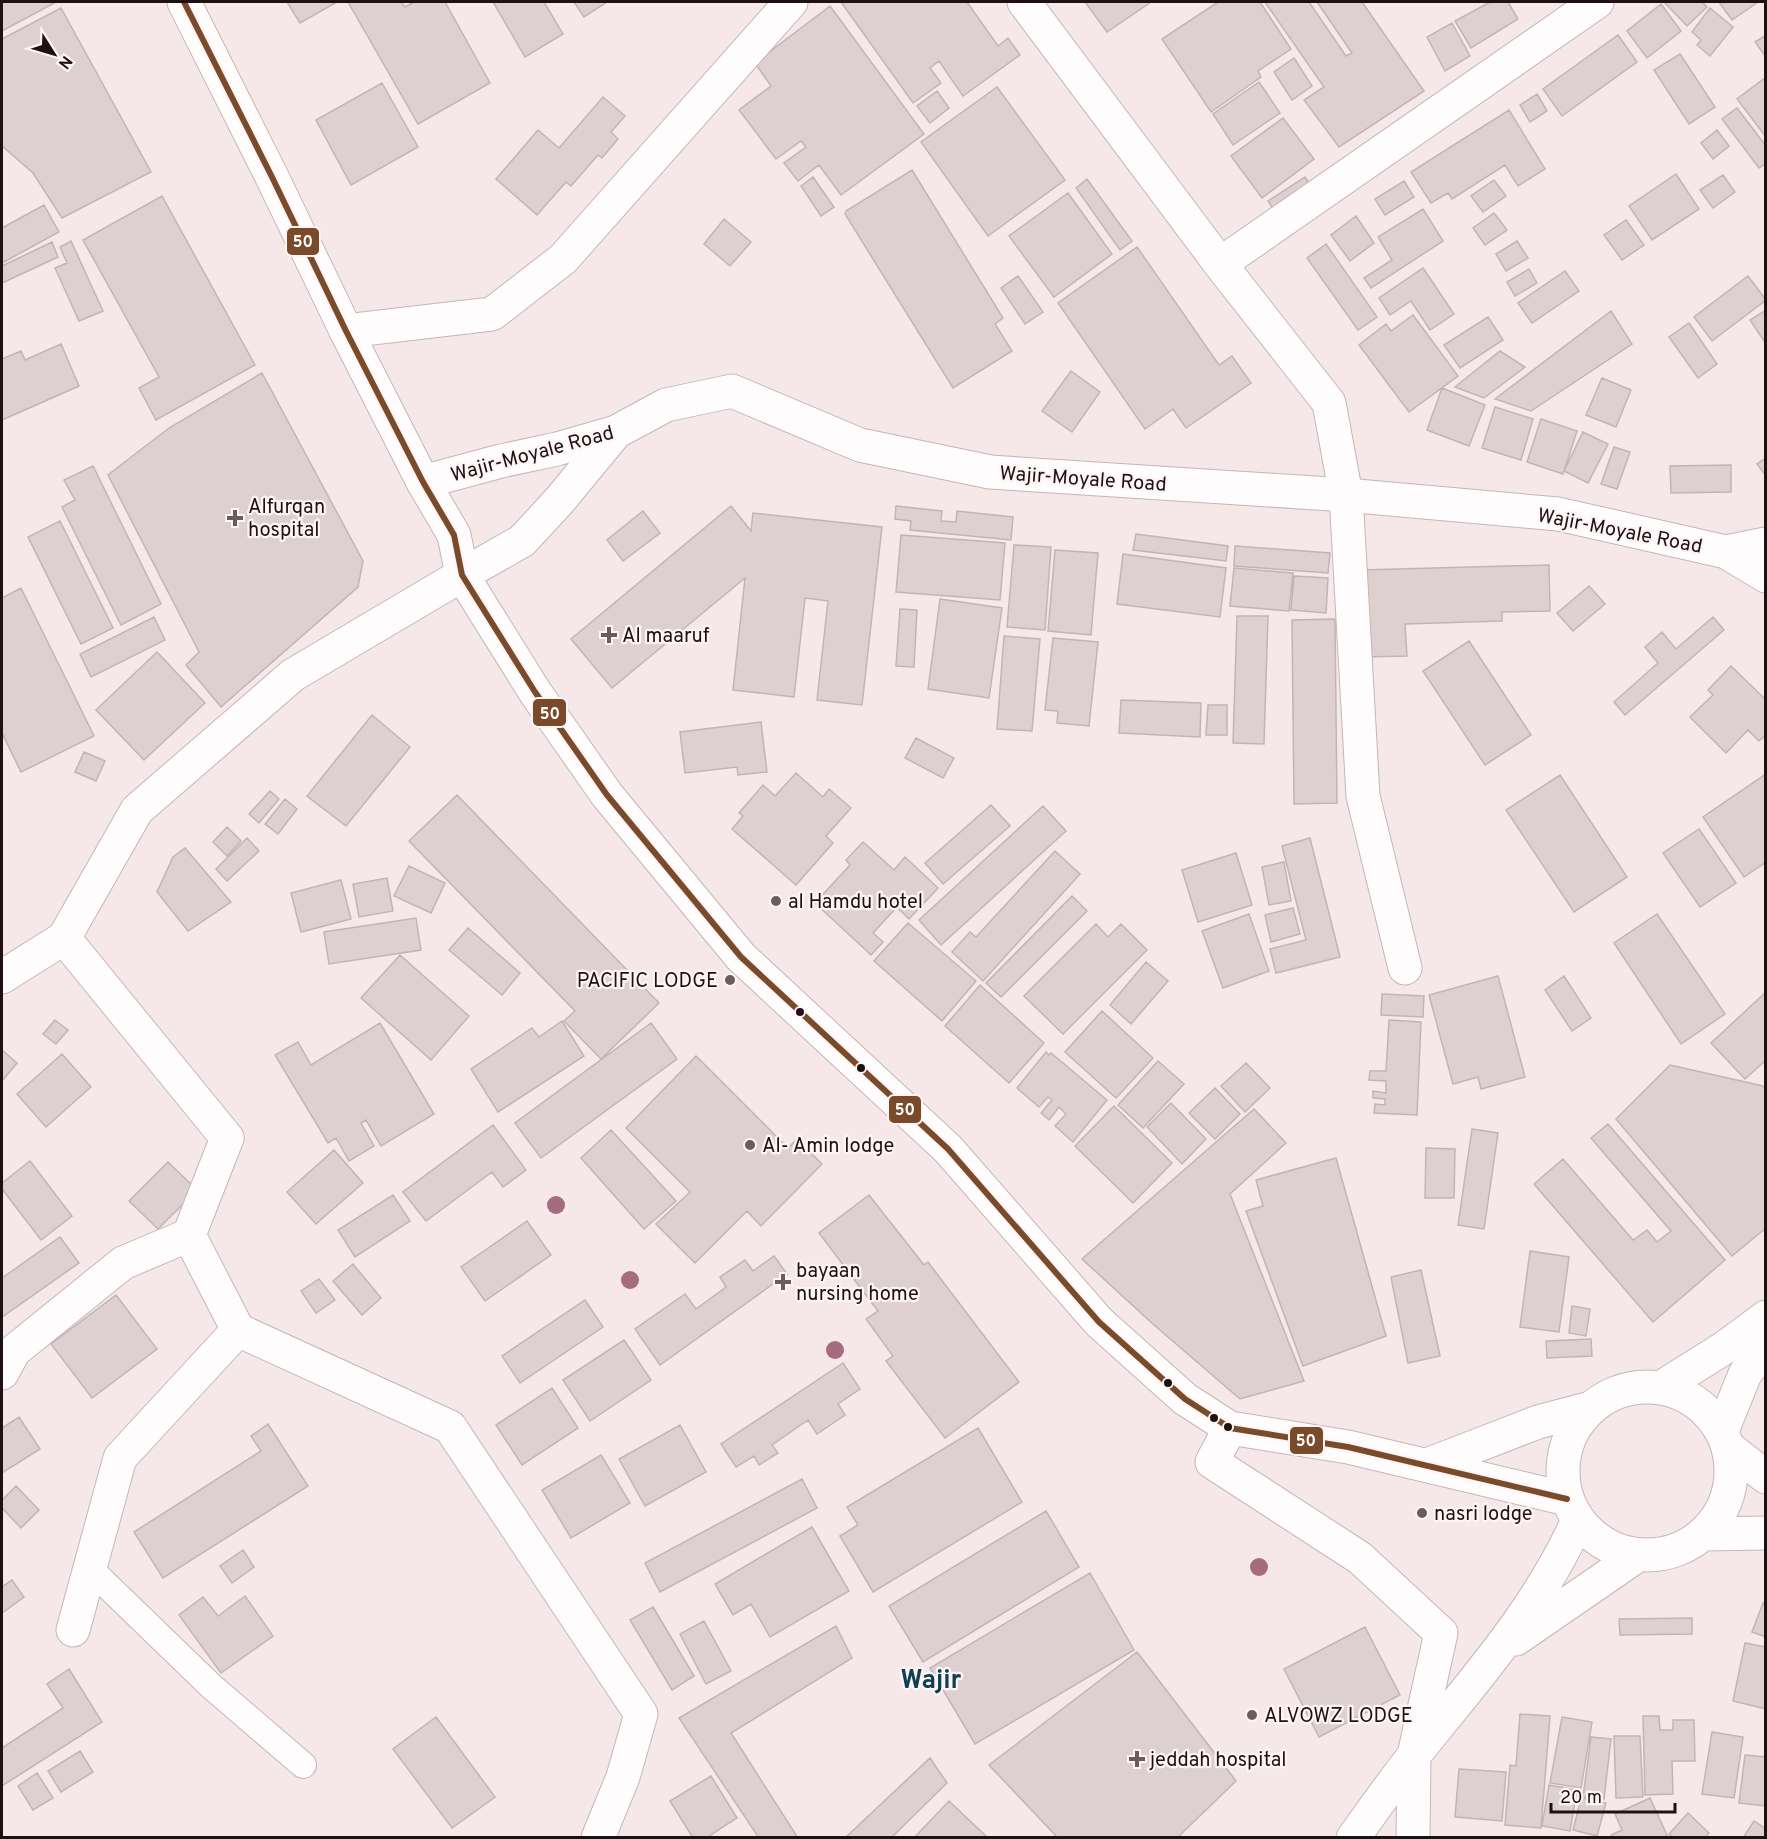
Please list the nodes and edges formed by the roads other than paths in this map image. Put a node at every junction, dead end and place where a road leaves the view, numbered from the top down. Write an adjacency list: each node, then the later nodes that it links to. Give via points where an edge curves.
1 (184, 2): 6 (main road)
2 (791, 2): 6 (main road, via 564,259 492,314)
3 (1024, 2): 5 (main road)
4 (1597, 2): 5 (main road)
5 (1220, 264): 9 (main road, via 1329,404)
6 (346, 331): 8 (main road)
7 (616, 432): 8 (main road, Wajir-Moyale Road); 9 (main road, Wajir-Moyale Road, via 666,405 732,391 860,445 990,472); 12 (main road, via 522,541)
8 (423, 482): 12 (main road, via 454,535)
9 (1346, 495): 11 (main road, Wajir-Moyale Road, via 1558,514); 15 (main road, via 1363,795)
10 (1766, 544): 11 (main road, Wajir-Moyale Road)
11 (1726, 552): 13 (main road)
12 (462, 575): 14 (main road, via 293,675 138,810); 24 (main road, via 535,692 607,795 741,957 948,1149 1099,1322 1185,1400)
13 (1766, 576)
14 (64, 938): 16 (main road); 17 (main road, via 227,1138)
15 (1405, 968)
16 (2, 976)
17 (189, 1235): 19 (main road); 21 (main road, via 123,1263 14,1351)
18 (1766, 1317): 22 (main road)
19 (238, 1330): 32 (main road, via 120,1458); 37 (main road, via 450,1427 641,1714 623,1777)
20 (1766, 1346): 25 (main road, via 1745,1374)
21 (2, 1373)
22 (1662, 1388): 23 (main road, via 1642,1386 1621,1391); 25 (main road, via 1697,1403 1711,1415)
23 (1591, 1408): 26 (main road, via 1538,1422); 28 (main road, via 1573,1430 1565,1452 1563,1476)
24 (1230, 1428): 26 (main road); 35 (main road, via 1212,1462 1360,1558 1440,1633)
25 (1725, 1440): 27 (main road); 30 (main road, via 1732,1472 1728,1495)
26 (1427, 1465): 28 (main road)
27 (1766, 1477)
28 (1573, 1510): 31 (main road, via 1594,1537 1615,1549); 34 (main road, via 1563,1554)
29 (1766, 1533): 30 (main road)
30 (1703, 1534): 31 (main road, via 1683,1547 1661,1554)
31 (1638, 1555): 34 (main road)
32 (90, 1569): 33 (main road); 36 (lane, via 211,1686)
33 (73, 1630)
34 (1501, 1650): 35 (main road)
35 (1414, 1755): 38 (main road); 39 (main road)
36 (303, 1765)
37 (598, 1838)
38 (1353, 1838)
39 (1413, 1838)

